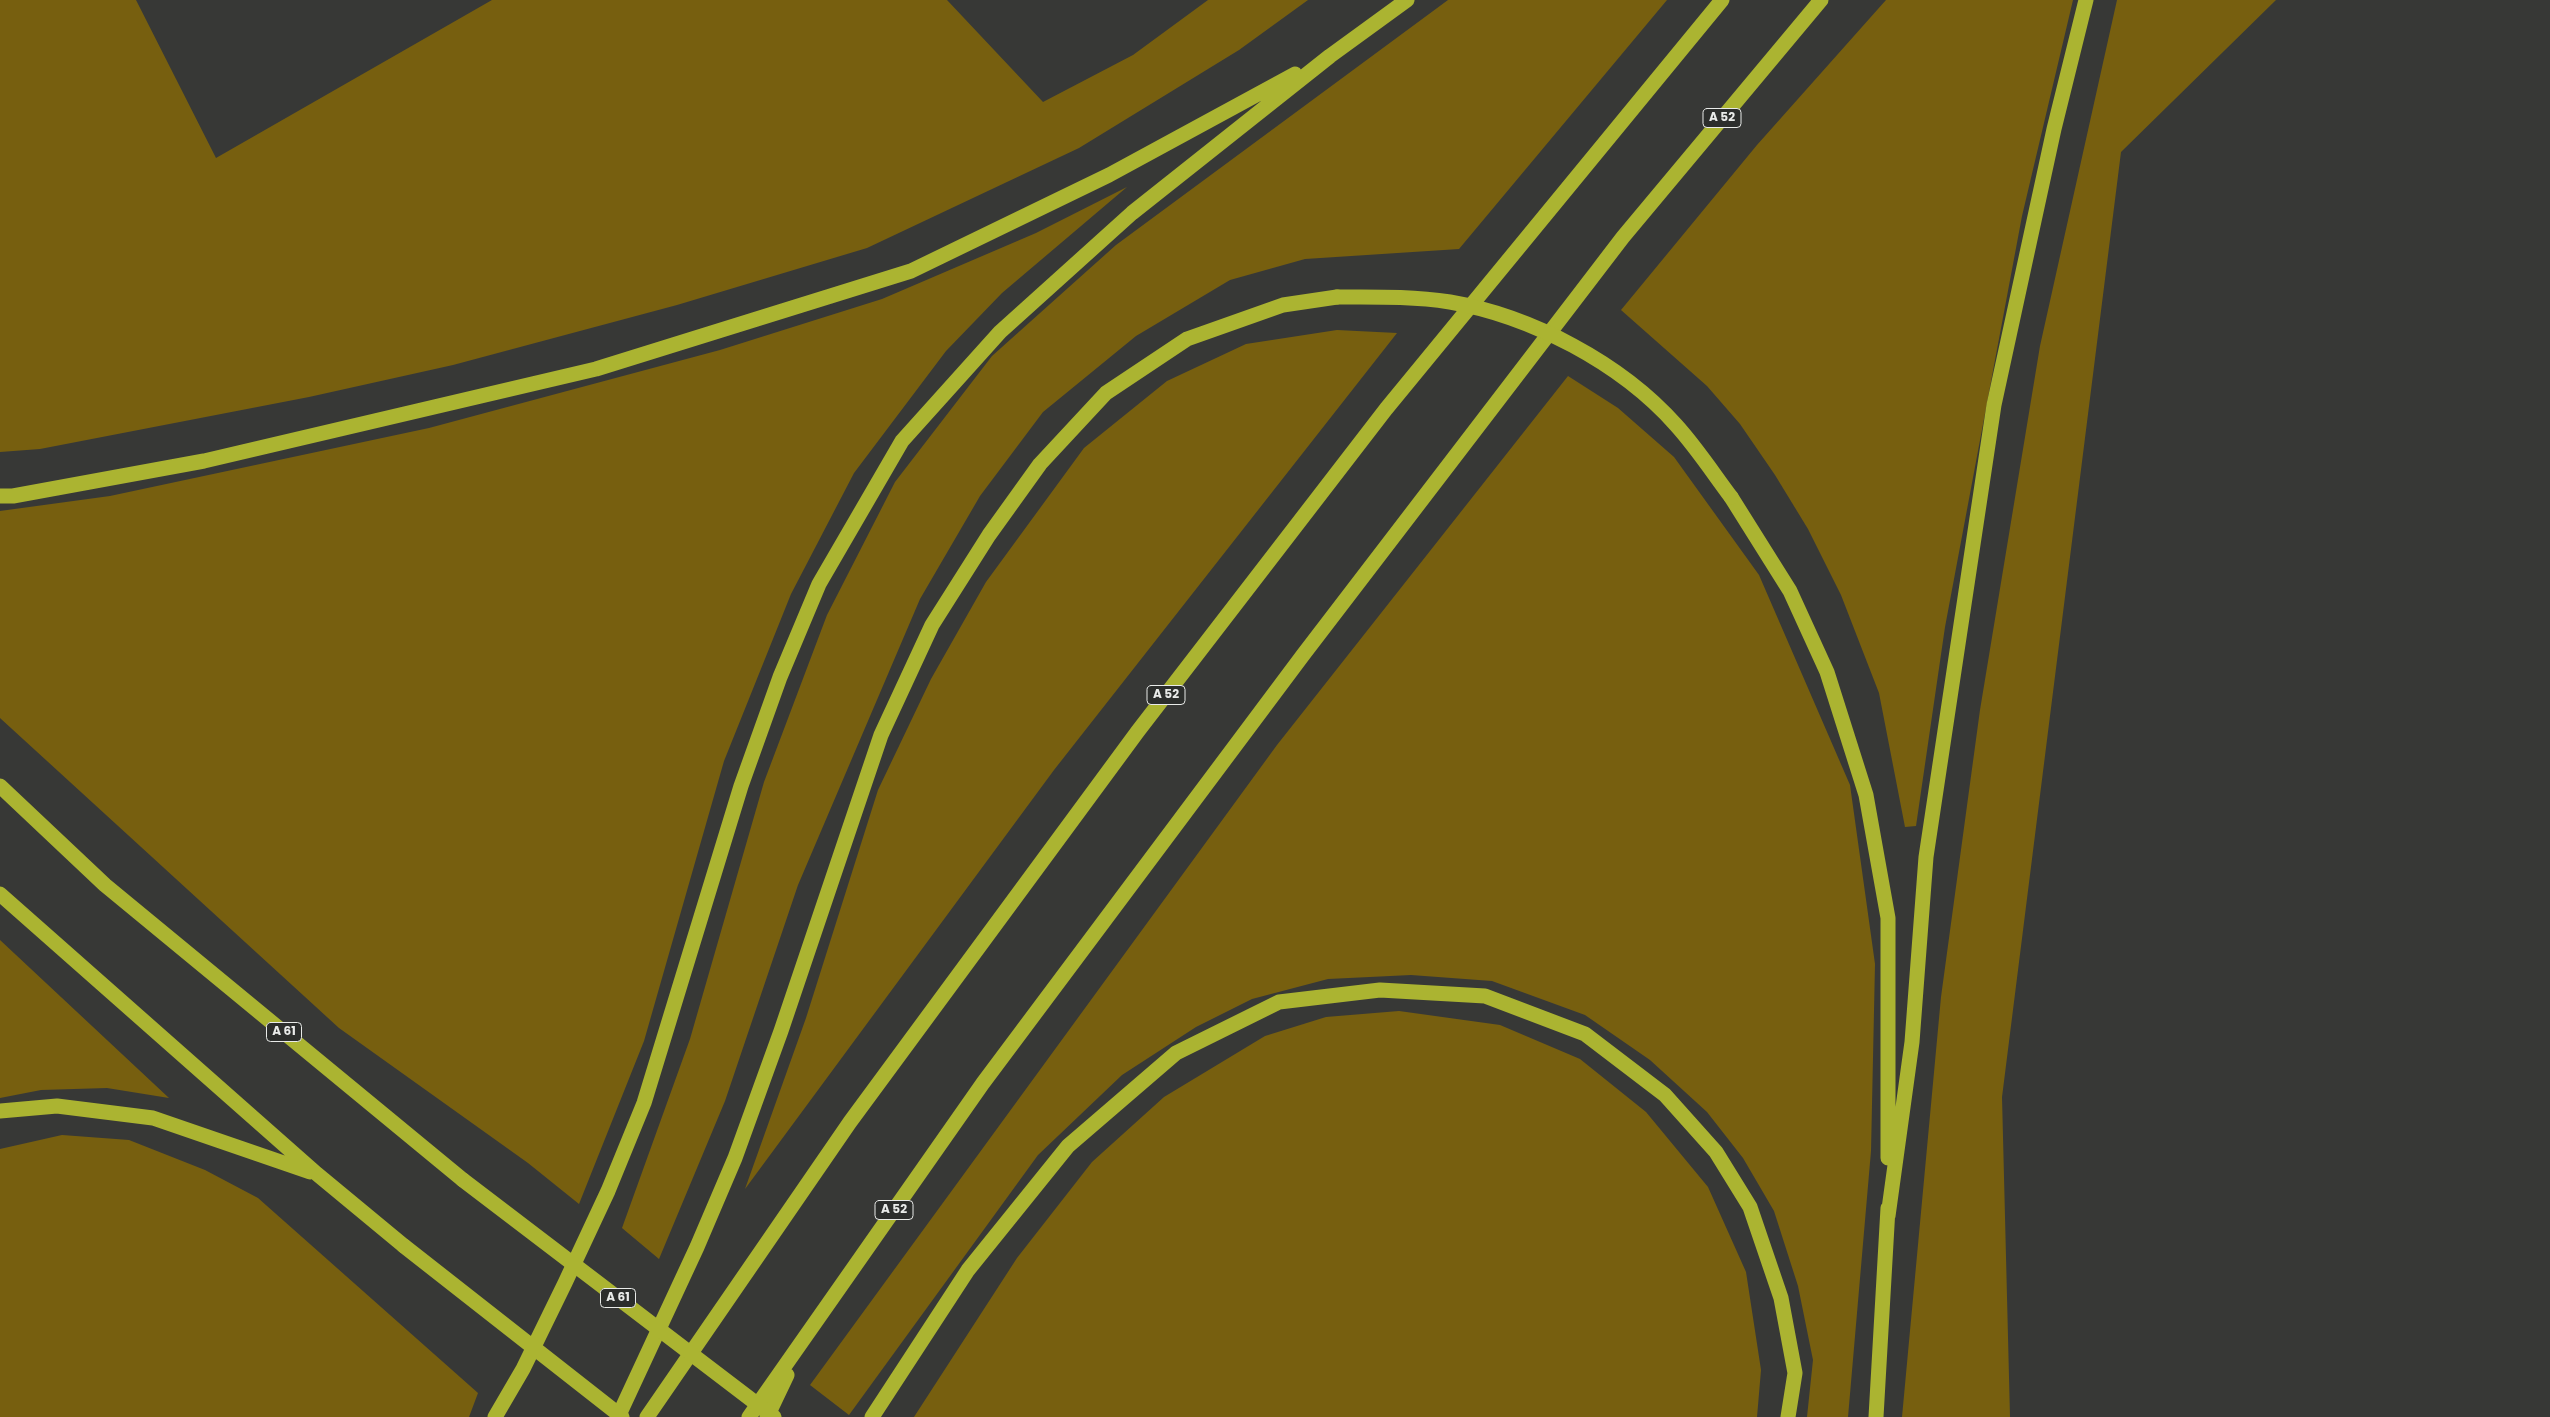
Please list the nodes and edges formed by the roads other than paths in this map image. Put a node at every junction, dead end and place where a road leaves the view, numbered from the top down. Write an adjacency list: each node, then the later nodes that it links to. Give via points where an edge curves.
1 (1407, 0): 5 (highway)
2 (1722, 0): 16 (highway, A 52, via 1386,409 1138,731 850,1122)
3 (1821, 0): 12 (highway, A 52, via 1623,237 1303,655 983,1082)
4 (2086, 0): 11 (highway, via 2054,129 1994,405 1926,858 1912,1042)
5 (1330, 56): 6 (highway, via 1109,174 911,270 596,369 204,461); 13 (highway, via 1132,213 1000,332 902,441 818,584 741,786 644,1103 565,1283 523,1369)
6 (0, 496)
7 (0, 786): 19 (highway, A 61, bridge, via 105,885 463,1180)
8 (0, 894): 10 (highway)
9 (0, 1112): 10 (highway, via 56,1106 153,1118)
10 (316, 1174): 15 (highway, bridge)
11 (1888, 1216): 14 (highway, bridge, via 1888,918 1866,795 1823,663 1790,591 1731,497 1675,424 1627,381 1574,345 1522,321 1451,302 1398,296 1337,297 1283,305 1187,339 1106,393 1040,464 988,535 932,625 881,735 735,1158); 22 (highway)
12 (804, 1338): 17 (highway, A 52); 18 (highway)
13 (495, 1417)
14 (618, 1417)
15 (622, 1417)
16 (647, 1417)
17 (748, 1417)
18 (767, 1417)
19 (774, 1417)
20 (872, 1417): 21 (highway, via 968,1270 1068,1146 1176,1053 1279,1002 1380,990 1485,996 1585,1034 1665,1095 1716,1152 1750,1207 1781,1298 1795,1373)
21 (1788, 1417)
22 (1876, 1417)

